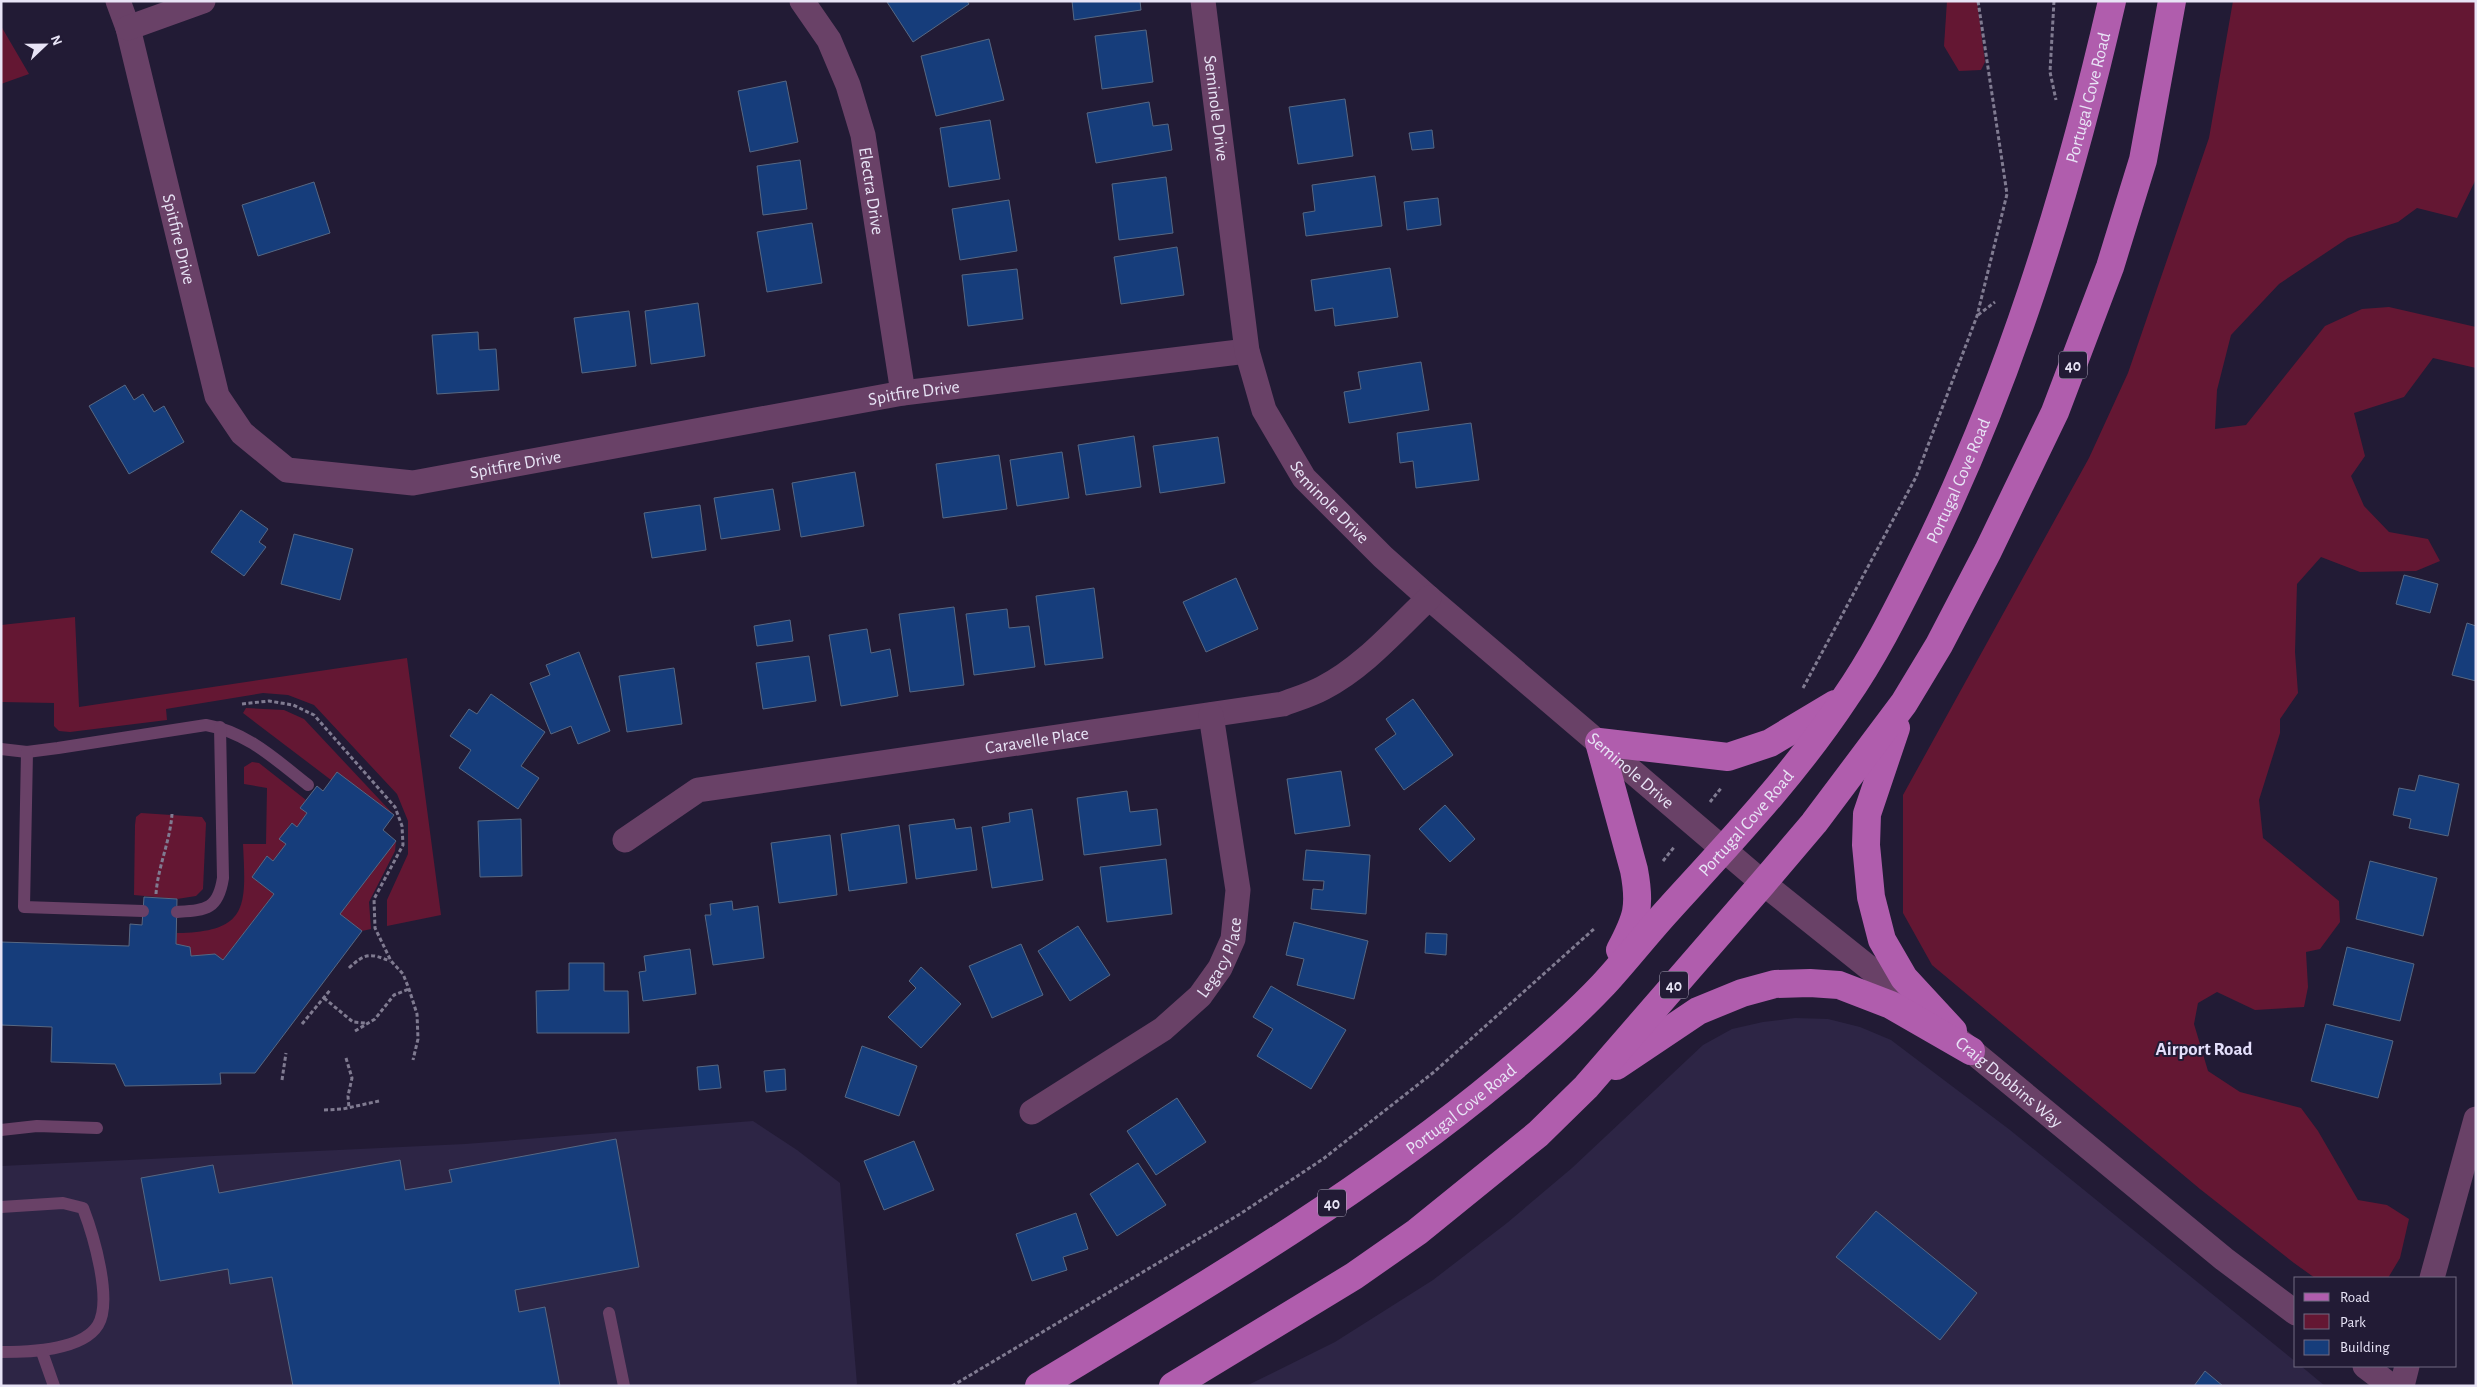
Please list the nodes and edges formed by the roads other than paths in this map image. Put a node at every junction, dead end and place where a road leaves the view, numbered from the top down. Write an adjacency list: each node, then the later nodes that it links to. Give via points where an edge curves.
1 (118, 1): 7 (street, Spitfire Drive)
2 (203, 1): 7 (street)
3 (802, 1): 9 (street, Electra Drive, via 829,40 848,85 863,135)
4 (1203, 1): 8 (street, Seminole Drive)
5 (2112, 1): 11 (main road, Portugal Cove Road / 40, via 2091,92 2047,245 1996,393 1944,516 1887,630)
6 (2172, 1): 12 (main road, 40, via 2142,160 2110,267 2055,412 1940,645)
7 (128, 28): 9 (street, Spitfire Drive, via 217,396 242,433 287,470 414,483)
8 (1247, 352): 9 (street, Spitfire Drive); 10 (street, Seminole Drive, via 1264,410 1304,478 1382,557)
9 (903, 393)
10 (1429, 598): 13 (street, Caravelle Place, via 1374,651 1344,676 1321,689 1282,704); 15 (street, Seminole Drive)
11 (1847, 696): 15 (main road, via 1789,733 1728,757); 20 (main road, Portugal Cove Road / 40, via 1805,756)
12 (1904, 703): 21 (main road, 40, via 1814,823); 25 (main road, via 1867,814 1871,897 1882,940 1904,978)
13 (1211, 715): 19 (street, Caravelle Place, via 698,790); 27 (street, Legacy Place, via 1238,890 1233,939 1220,968 1200,996 1163,1028)
14 (220, 727): 17 (lane, via 186,727); 18 (lane, via 246,737); 23 (lane, via 223,878 220,894 212,906)
15 (1599, 742): 20 (street, Seminole Drive); 24 (main road, via 1638,892 1635,921)
16 (1, 749): 17 (lane)
17 (27, 752): 22 (lane, via 24,907)
18 (308, 785)
19 (625, 840)
20 (1724, 848): 21 (street, Craig Dobbins Way); 24 (main road, Portugal Cove Road / 40)
21 (1763, 883): 25 (street, Craig Dobbins Way); 26 (main road, 40)
22 (143, 910)
23 (177, 912)
24 (1601, 987): 41 (main road, Portugal Cove Road / 40, via 1504,1076 1371,1178)
25 (1971, 1050): 26 (main road, via 1891,1005 1839,985 1775,984 1698,1011); 33 (street, Craig Dobbins Way, via 2224,1259)
26 (1586, 1087): 42 (main road, 40, via 1538,1134 1417,1232 1290,1316)
27 (1032, 1112)
28 (2476, 1119): 32 (street)
29 (97, 1128): 30 (lane, via 38,1126)
30 (1, 1130)
31 (1, 1207): 36 (lane, via 64,1203 83,1208 90,1226 104,1295 98,1326 85,1336)
32 (2432, 1277)
33 (2294, 1312)
34 (609, 1313): 40 (lane)
35 (1, 1352): 36 (lane)
36 (42, 1352): 39 (lane)
37 (2366, 1367): 43 (street)
38 (2407, 1367): 44 (street)
39 (54, 1386)
40 (624, 1386)
41 (1039, 1386)
42 (1173, 1386)
43 (2391, 1386)
44 (2402, 1386)

